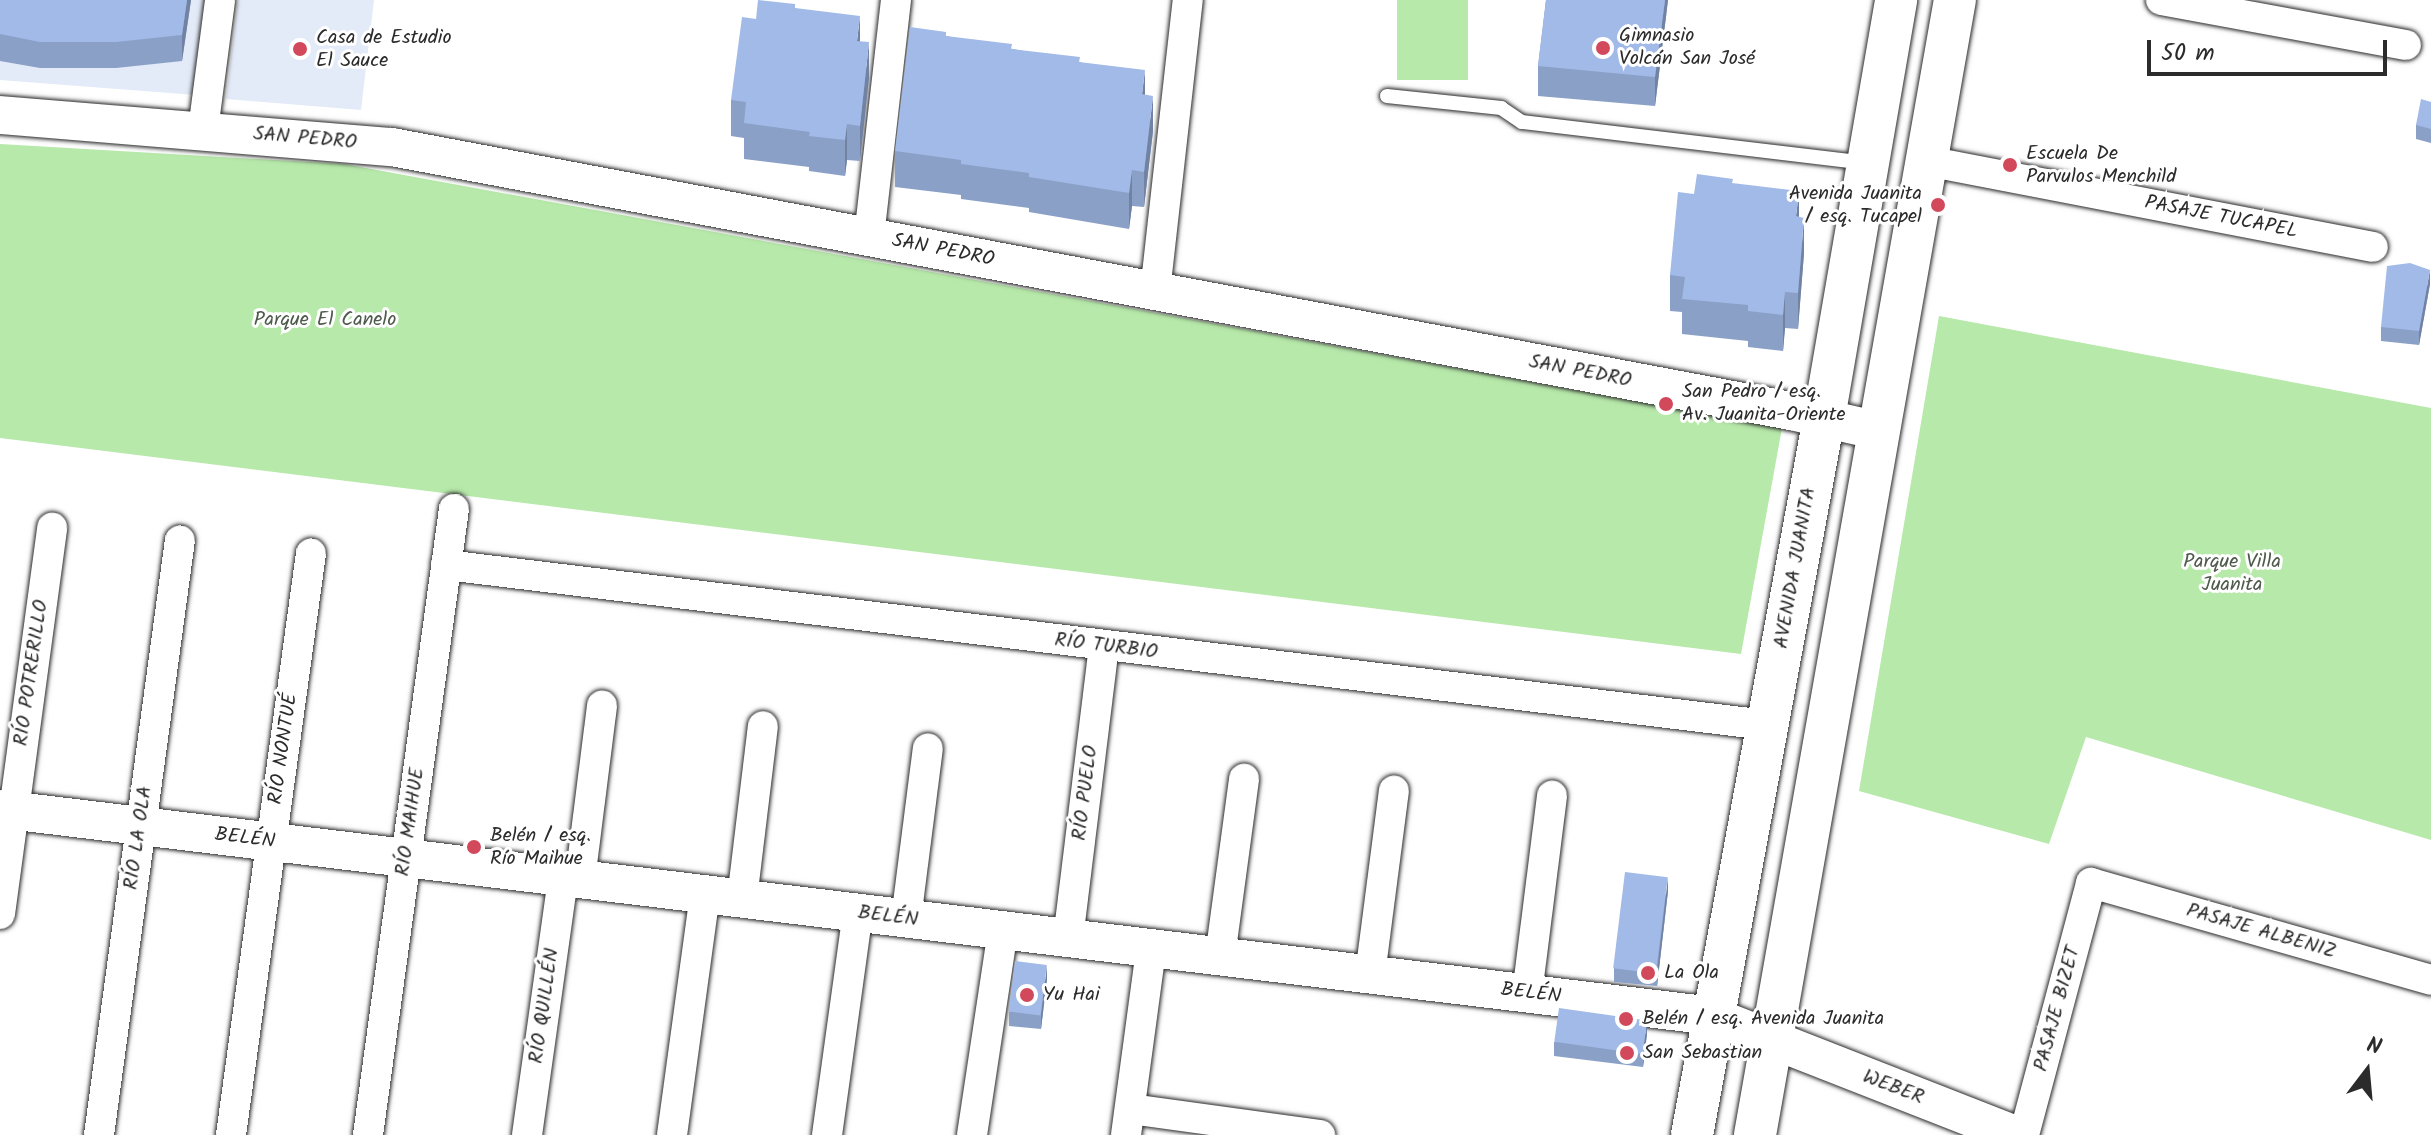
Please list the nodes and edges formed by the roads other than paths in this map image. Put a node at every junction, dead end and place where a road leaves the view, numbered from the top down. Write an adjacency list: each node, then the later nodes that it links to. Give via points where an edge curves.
1 (220, 0): 10 (street)
2 (896, 0): 13 (street)
3 (1188, 0): 15 (street)
4 (1896, 0): 12 (main road, AVENIDA JUANITA)
5 (1955, 0): 11 (main road)
6 (2161, 0): 7 (street)
7 (2406, 45)
8 (1387, 96): 12 (lane, via 1501,108 1522,122)
9 (0, 115): 10 (street, SAN PEDRO)
10 (203, 130): 13 (street, SAN PEDRO, via 392,147)
11 (1927, 161): 14 (street, PASAJE TUCAPEL); 17 (main road)
12 (1868, 164): 16 (main road, AVENIDA JUANITA)
13 (869, 237): 15 (street, SAN PEDRO)
14 (2373, 247)
15 (1155, 292): 16 (street, SAN PEDRO)
16 (1824, 418): 17 (street, SAN PEDRO); 25 (main road, AVENIDA JUANITA)
17 (1880, 431): 49 (main road)
18 (454, 509): 22 (street, RÍO MAIHUE)
19 (52, 527): 31 (street, RÍO POTRERILLO)
20 (180, 540): 32 (street, RÍO LA OLA)
21 (311, 553): 33 (street, RÍO NONTUÉ)
22 (446, 565): 23 (street, RÍO TURBIO); 34 (street, RÍO MAIHUE)
23 (1104, 647): 25 (street, RÍO TURBIO); 42 (street, RÍO PUELO)
24 (602, 705): 35 (street, RÍO QUILLÉN)
25 (1767, 725): 48 (main road, AVENIDA JUANITA)
26 (763, 726): 37 (street)
27 (928, 748): 40 (street)
28 (1244, 779): 44 (street)
29 (1394, 791): 45 (street)
30 (1552, 796): 47 (street)
31 (7, 810): 32 (street, BELÉN); 39 (street, RÍO POTRERILLO)
32 (141, 826): 33 (street, BELÉN); 51 (street, RÍO LA OLA)
33 (271, 842): 34 (street, BELÉN); 52 (street, RÍO NONTUÉ)
34 (406, 859): 35 (street, BELÉN); 53 (street, RÍO MAIHUE)
35 (572, 879): 37 (street, BELÉN); 54 (street, RÍO QUILLÉN)
36 (2091, 883): 46 (street, PASAJE ALBENIZ); 62 (street, PASAJE BIZET)
37 (724, 897): 38 (street, BELÉN); 55 (street)
38 (858, 913): 40 (street, BELÉN); 56 (street)
39 (0, 914)
40 (906, 919): 41 (street, BELÉN)
41 (1003, 931): 42 (street, BELÉN); 57 (street)
42 (1068, 939): 43 (street, BELÉN)
43 (1151, 949): 44 (street, BELÉN); 50 (street)
44 (1220, 957): 45 (street, BELÉN)
45 (1370, 975): 47 (street, BELÉN)
46 (2431, 980)
47 (1527, 994): 48 (street, BELÉN)
48 (1712, 1016): 49 (street, BELÉN); 59 (main road, AVENIDA JUANITA)
49 (1772, 1041): 60 (main road); 61 (street, WEBER)
50 (1128, 1122): 58 (street)
51 (99, 1135)
52 (231, 1135)
53 (368, 1135)
54 (527, 1135)
55 (672, 1135)
56 (827, 1135)
57 (972, 1135)
58 (1320, 1135)
59 (1692, 1135)
60 (1755, 1135)
61 (2015, 1135)
62 (2024, 1135)

